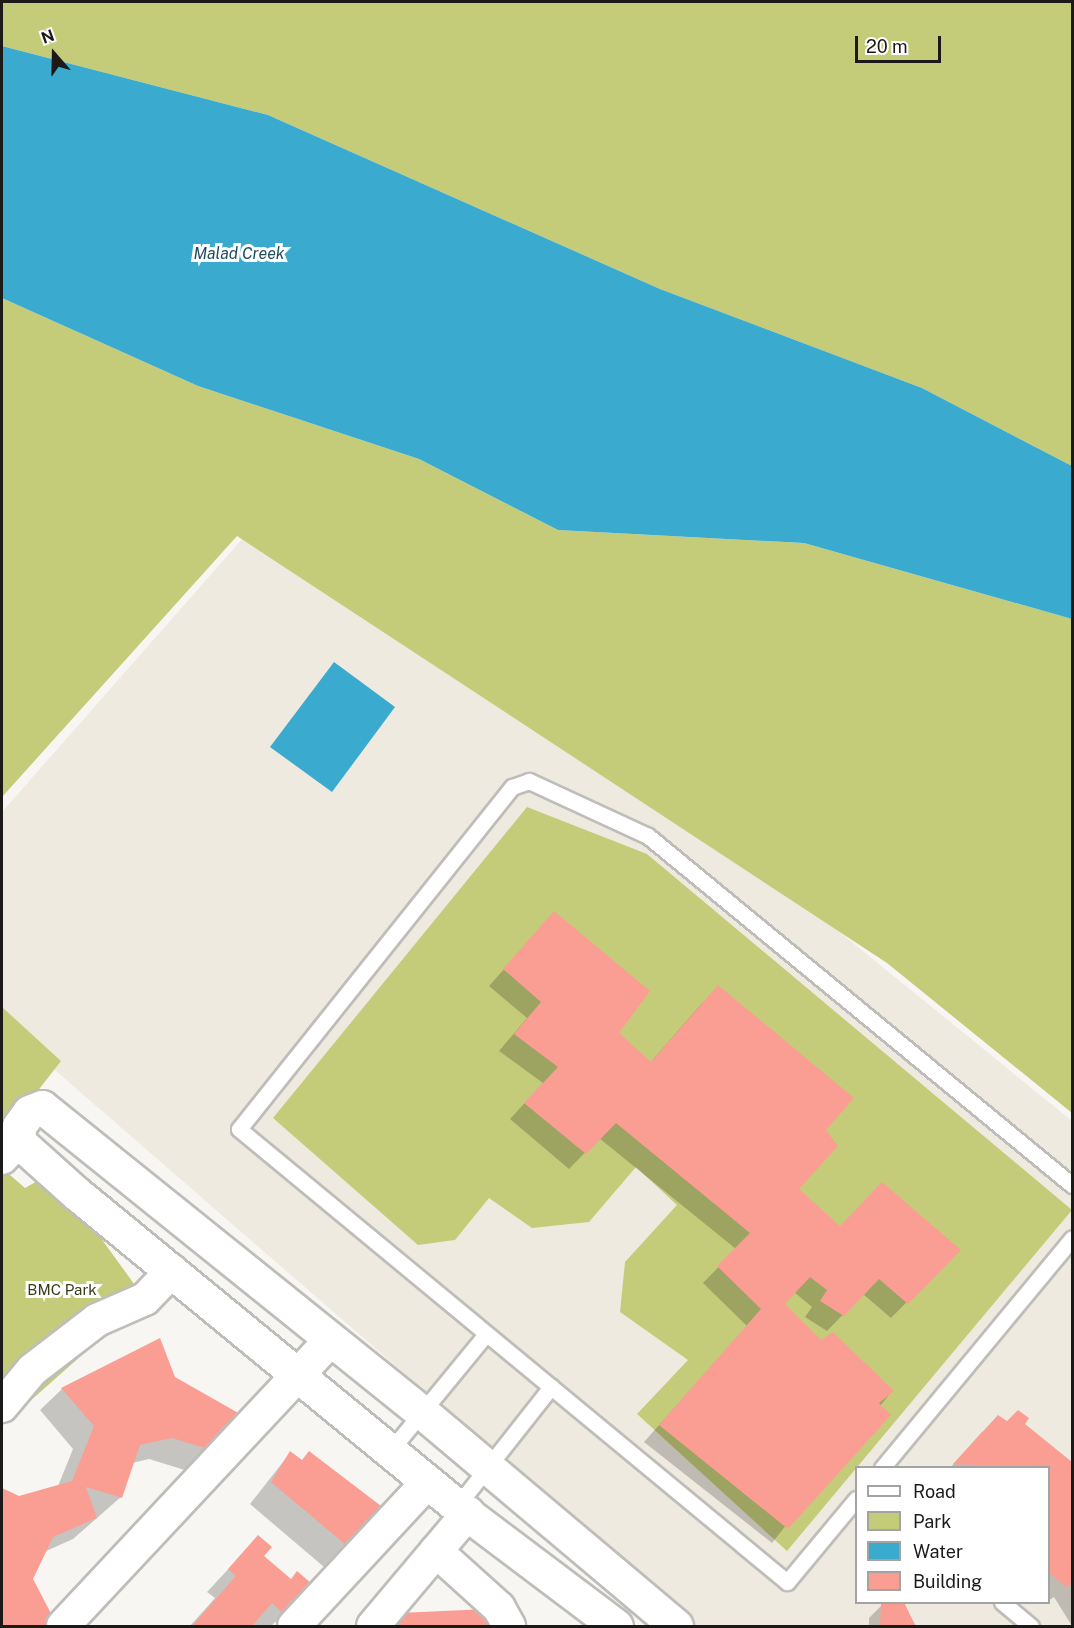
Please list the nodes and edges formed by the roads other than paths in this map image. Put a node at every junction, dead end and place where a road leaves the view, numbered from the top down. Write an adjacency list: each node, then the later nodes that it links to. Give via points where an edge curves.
1 (10, 1149): 4 (street); 6 (street, via 19,1126 42,1107)
2 (1072, 1185): 5 (lane, via 648,836 529,781 512,787 239,1129)
3 (1072, 1238): 12 (lane)
4 (172, 1271): 7 (street); 9 (street, via 145,1299 97,1320 32,1370)
5 (486, 1334): 8 (lane); 10 (lane)
6 (330, 1341): 7 (street); 10 (street)
7 (299, 1376): 11 (street); 20 (street)
8 (551, 1387): 13 (lane); 15 (lane, via 788,1582)
9 (2, 1406)
10 (422, 1412): 11 (lane); 13 (street)
11 (390, 1451): 14 (street)
12 (883, 1466)
13 (490, 1468): 16 (lane); 19 (street)
14 (428, 1482): 16 (street); 21 (street)
15 (855, 1500)
16 (463, 1509): 17 (street); 24 (street)
17 (436, 1551): 22 (street); 23 (street, via 499,1608)
18 (1004, 1604): 25 (lane)
19 (655, 1620)
20 (63, 1626)
21 (294, 1626)
22 (373, 1626)
23 (509, 1626)
24 (616, 1626)
25 (1031, 1626)

